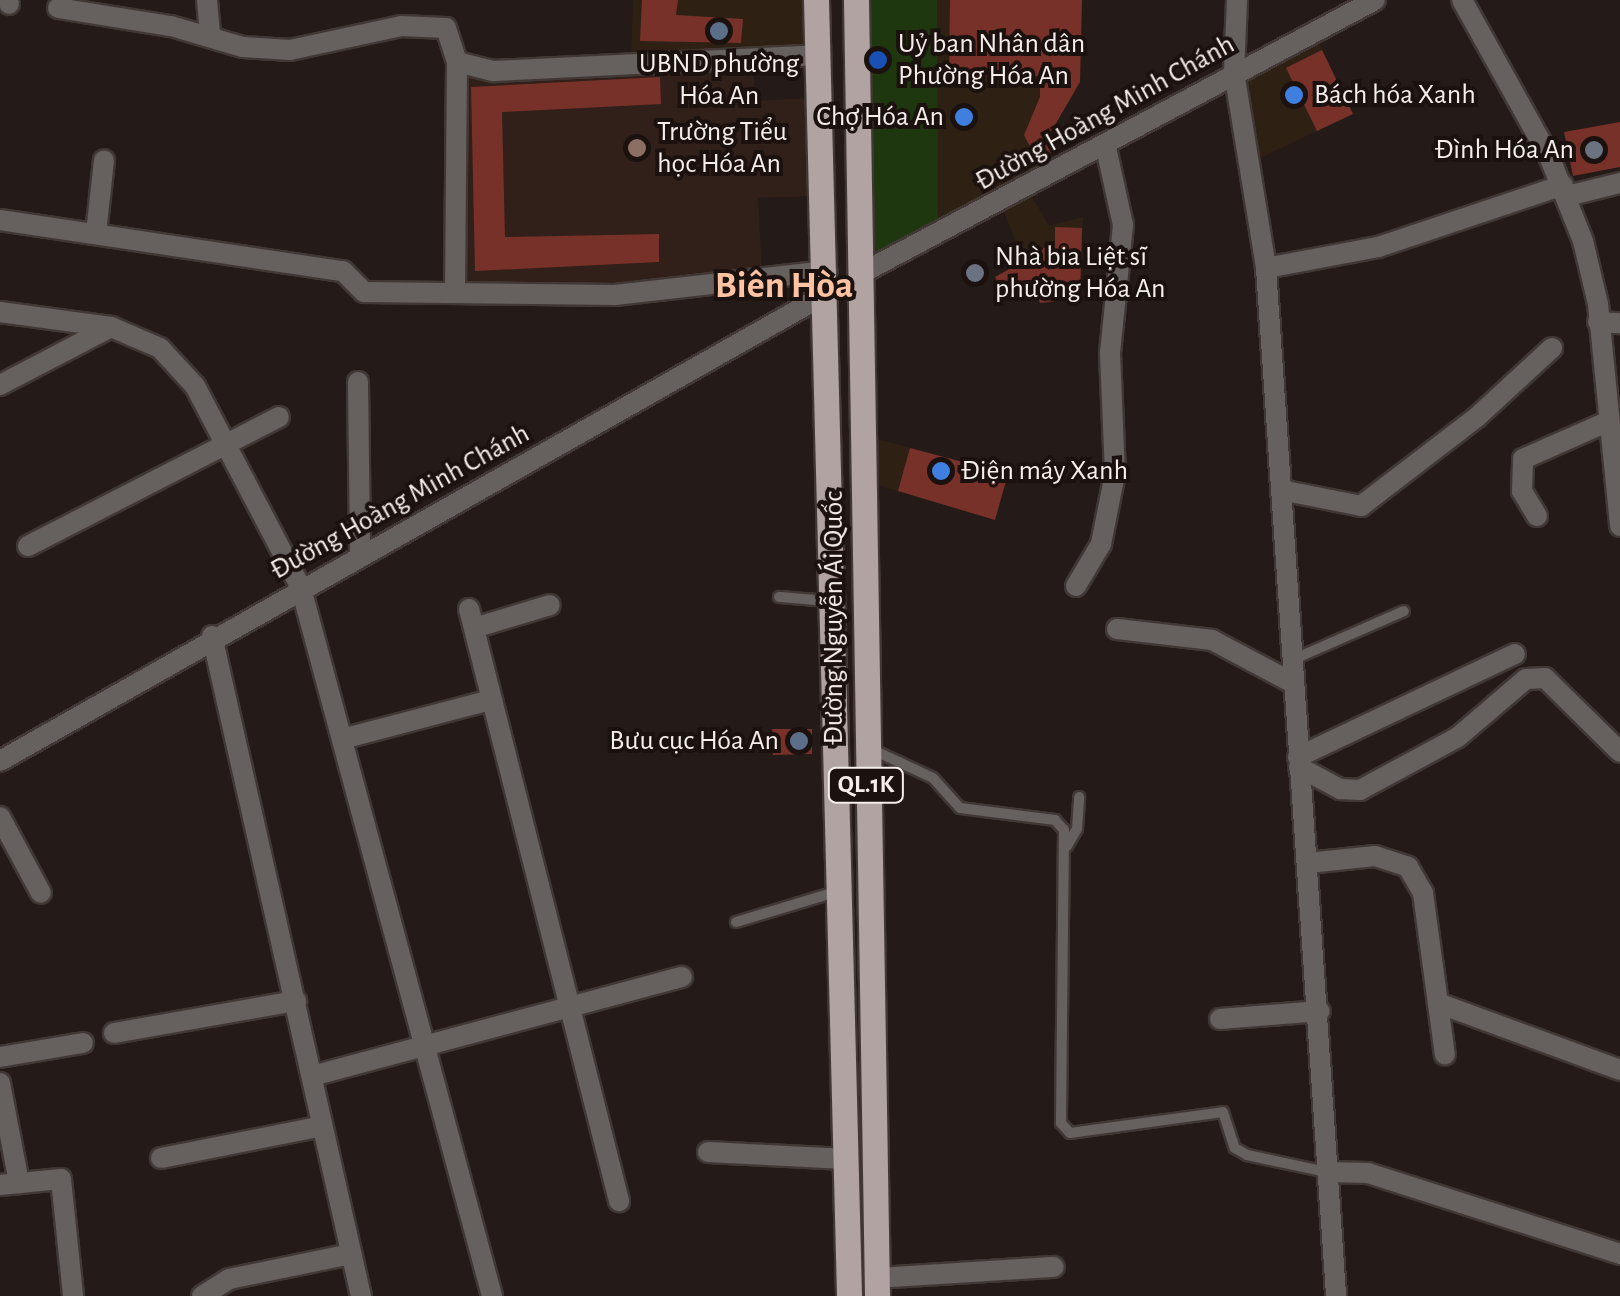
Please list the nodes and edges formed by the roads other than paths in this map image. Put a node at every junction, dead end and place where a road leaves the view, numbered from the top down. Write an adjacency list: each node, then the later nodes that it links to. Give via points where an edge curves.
1 (207, 0): 8 (street)
2 (816, 0): 9 (main road, QL.1K)
3 (856, 0): 19 (main road, Đường Nguyễn Ái Quốc / QL.1K)
4 (1237, 0): 11 (street)
5 (1375, 0): 11 (street, Đường Hoàng Minh Chánh)
6 (1462, 0): 15 (street)
7 (58, 8): 8 (street)
8 (210, 38): 10 (street, via 290,50 435,23 446,28)
9 (819, 55): 10 (street, via 494,71); 20 (main road, QL.1K)
10 (457, 62): 21 (street)
11 (1234, 72): 12 (street, Đường Hoàng Minh Chánh); 18 (street)
12 (1106, 148): 19 (street, Đường Hoàng Minh Chánh); 36 (street, via 1124,225 1110,353 1115,473 1102,544)
13 (104, 160): 17 (street)
14 (1620, 183): 15 (street)
15 (1566, 190): 18 (street, via 1378,247); 23 (street)
16 (0, 220): 17 (street)
17 (96, 233): 21 (street, via 344,271 364,292)
18 (1266, 268): 31 (street)
19 (862, 273): 20 (main road); 49 (main road, Đường Nguyễn Ái Quốc / QL.1K)
20 (828, 282): 21 (street, via 615,294); 35 (street, Đường Hoàng Minh Chánh); 39 (main road, Đường Nguyễn Ái Quốc / QL.1K)
21 (455, 293)
22 (0, 312): 24 (street)
23 (1609, 323): 29 (street)
24 (111, 327): 27 (street); 30 (street, via 160,348 196,386)
25 (1552, 348): 31 (street, via 1477,417 1362,506)
26 (358, 382): 35 (street)
27 (0, 385)
28 (278, 417): 30 (street)
29 (1608, 422): 32 (street, via 1523,458 1522,491); 33 (street)
30 (226, 444): 34 (street); 37 (street)
31 (1281, 490): 45 (street)
32 (1536, 516)
33 (1620, 526)
34 (28, 546)
35 (360, 556): 37 (street, Đường Hoàng Minh Chánh)
36 (1076, 586)
37 (301, 588): 43 (street, Đường Hoàng Minh Chánh); 48 (street)
38 (779, 596): 39 (lane)
39 (835, 602): 57 (main road, Đường Nguyễn Ái Quốc / QL.1K)
40 (550, 605): 47 (street, via 472,619)
41 (1404, 611): 45 (lane)
42 (1117, 628): 46 (street, via 1212,640)
43 (212, 636): 51 (street, Đường Hoàng Minh Chánh); 61 (street)
44 (1515, 654): 52 (street)
45 (1292, 660): 46 (street)
46 (1294, 683): 52 (street)
47 (491, 700): 48 (street); 63 (street)
48 (342, 739): 68 (street)
49 (865, 746): 55 (lane, via 934,778 972,812 1010,810 1055,820); 84 (main road, Đường Nguyễn Ái Quốc / QL.1K)
50 (1620, 752): 52 (street, via 1545,678 1526,679 1458,738 1360,790 1340,789)
51 (0, 761)
52 (1299, 762): 56 (street)
53 (1080, 797): 55 (lane, via 1077,829)
54 (0, 817): 58 (street)
55 (1067, 846): 78 (lane, via 1061,1123 1070,1133 1222,1112 1235,1148 1247,1155)
56 (1308, 862): 62 (street, via 1376,856 1408,866 1423,894); 64 (street)
57 (840, 891): 59 (lane); 77 (main road, Đường Nguyễn Ái Quốc / QL.1K)
58 (41, 893)
59 (736, 922)
60 (682, 977): 63 (street)
61 (296, 1001): 66 (street); 72 (street)
62 (1438, 1004): 69 (street); 71 (street)
63 (567, 1010): 68 (street); 80 (street)
64 (1320, 1011): 65 (street); 78 (street)
65 (1220, 1018)
66 (114, 1033)
67 (83, 1043): 70 (street)
68 (425, 1049): 72 (street); 89 (street)
69 (1445, 1054)
70 (0, 1056)
71 (1620, 1070)
72 (312, 1076): 74 (street)
73 (0, 1083): 79 (street)
74 (322, 1126): 76 (street); 81 (street)
75 (708, 1152): 77 (street)
76 (161, 1158)
77 (846, 1159): 85 (main road, Đường Nguyễn Ái Quốc / QL.1K)
78 (1327, 1172): 82 (street, via 1368,1173); 90 (street)
79 (10, 1184): 86 (street, via 61,1179)
80 (619, 1201)
81 (351, 1254): 87 (street, via 229,1278); 88 (street)
82 (1620, 1254)
83 (1054, 1267): 84 (street)
84 (877, 1287): 85 (main road)
85 (849, 1288)
86 (72, 1296)
87 (202, 1296)
88 (361, 1296)
89 (492, 1296)
90 (1336, 1296)

